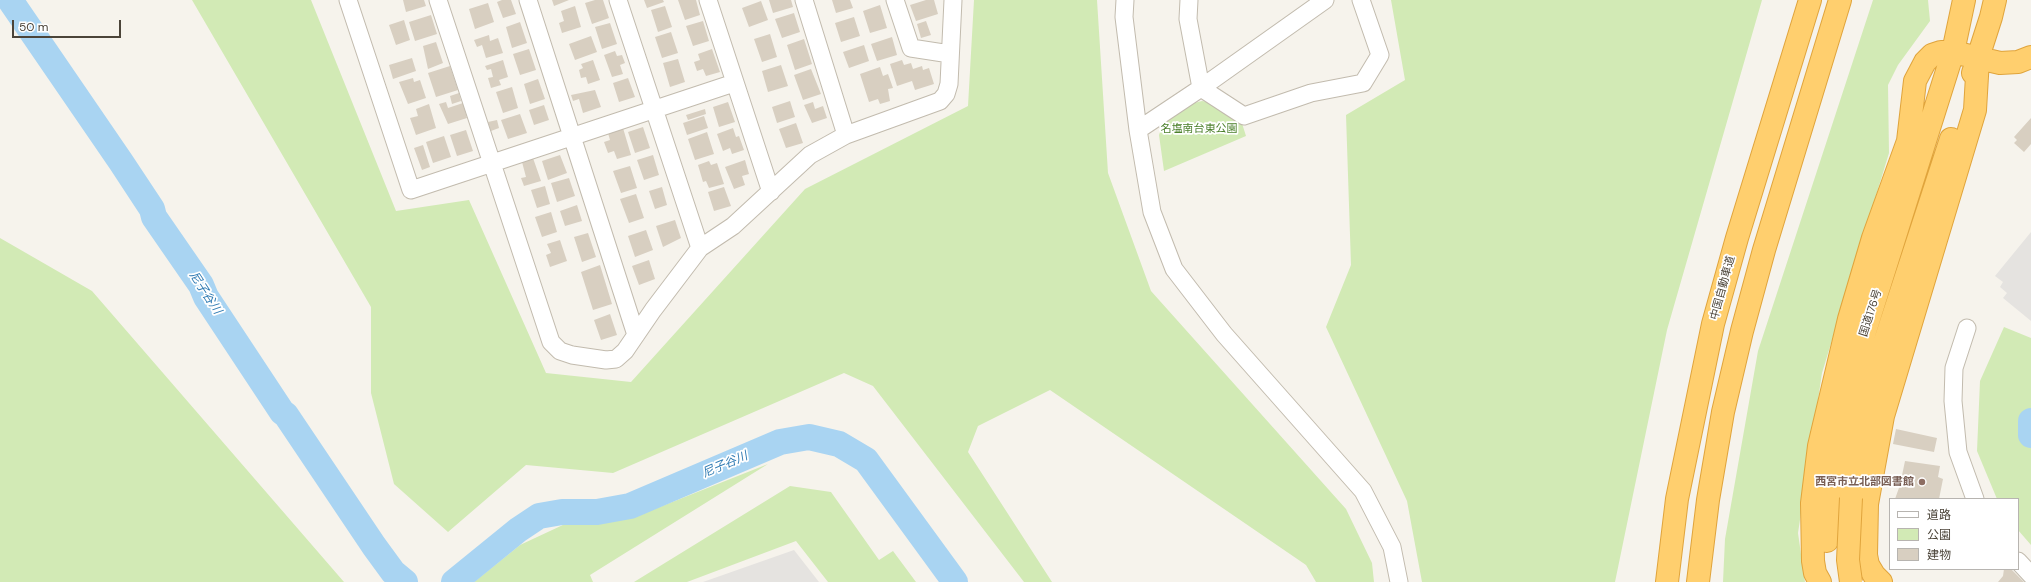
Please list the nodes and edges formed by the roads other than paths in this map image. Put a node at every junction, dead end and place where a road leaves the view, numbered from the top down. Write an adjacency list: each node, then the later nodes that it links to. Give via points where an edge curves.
1 (348, 0): 27 (street, via 411,190)
2 (438, 0): 27 (street)
3 (528, 0): 26 (street)
4 (618, 0): 23 (street)
5 (708, 0): 21 (street)
6 (804, 0): 25 (street)
7 (895, 0): 18 (street, via 911,48)
8 (953, 0): 18 (street)
9 (1125, 0): 24 (street, via 1124,17)
10 (1189, 0): 22 (street, via 1188,19)
11 (1325, 0): 22 (street)
12 (1361, 0): 22 (street, via 1380,55 1363,83 1311,93 1244,116)
13 (1810, 0): 36 (highway, 中国自動車道, via 1713,324 1677,499)
14 (1840, 0): 37 (highway, via 1742,331 1722,419 1708,500)
15 (1964, 0): 17 (highway, 国道176号)
16 (1995, 0): 20 (highway, 国道176号)
17 (1953, 52): 20 (highway); 38 (highway, via 1932,55 1915,81 1908,141 1873,238 1849,319 1818,453 1812,503 1813,561); 39 (highway, 国道176号, via 1861,344 1841,430 1829,498 1826,549)
18 (950, 54): 25 (street, via 949,84 946,94 940,101)
19 (2031, 57): 20 (highway, via 2009,64)
20 (1978, 59): 41 (highway, 国道176号, bridge, via 1871,384 1852,498 1848,560); 43 (highway, via 1975,110 1883,416 1867,504 1866,555 1868,566)
21 (734, 83): 23 (street); 28 (street)
22 (1201, 88): 24 (street)
23 (654, 111): 26 (street); 29 (street)
24 (1138, 130): 35 (street, via 1152,212 1174,269 1224,334 1363,491 1392,547)
25 (846, 135): 28 (street, via 810,155)
26 (572, 137): 27 (street); 31 (street)
27 (491, 164): 31 (street, via 551,342 560,351 572,355 606,360 616,359)
28 (771, 192): 29 (street, via 733,226)
29 (700, 248): 31 (street)
30 (1967, 328): 32 (street, via 1954,368 1953,401 1958,452)
31 (636, 335)
32 (1975, 498)
33 (2019, 562): 34 (street)
34 (2031, 575)
35 (1399, 582)
36 (1667, 582)
37 (1698, 582)
38 (1820, 582)
39 (1830, 582)
40 (1841, 582): 42 (highway)
41 (1852, 582)
42 (1855, 582)
43 (1881, 582)

